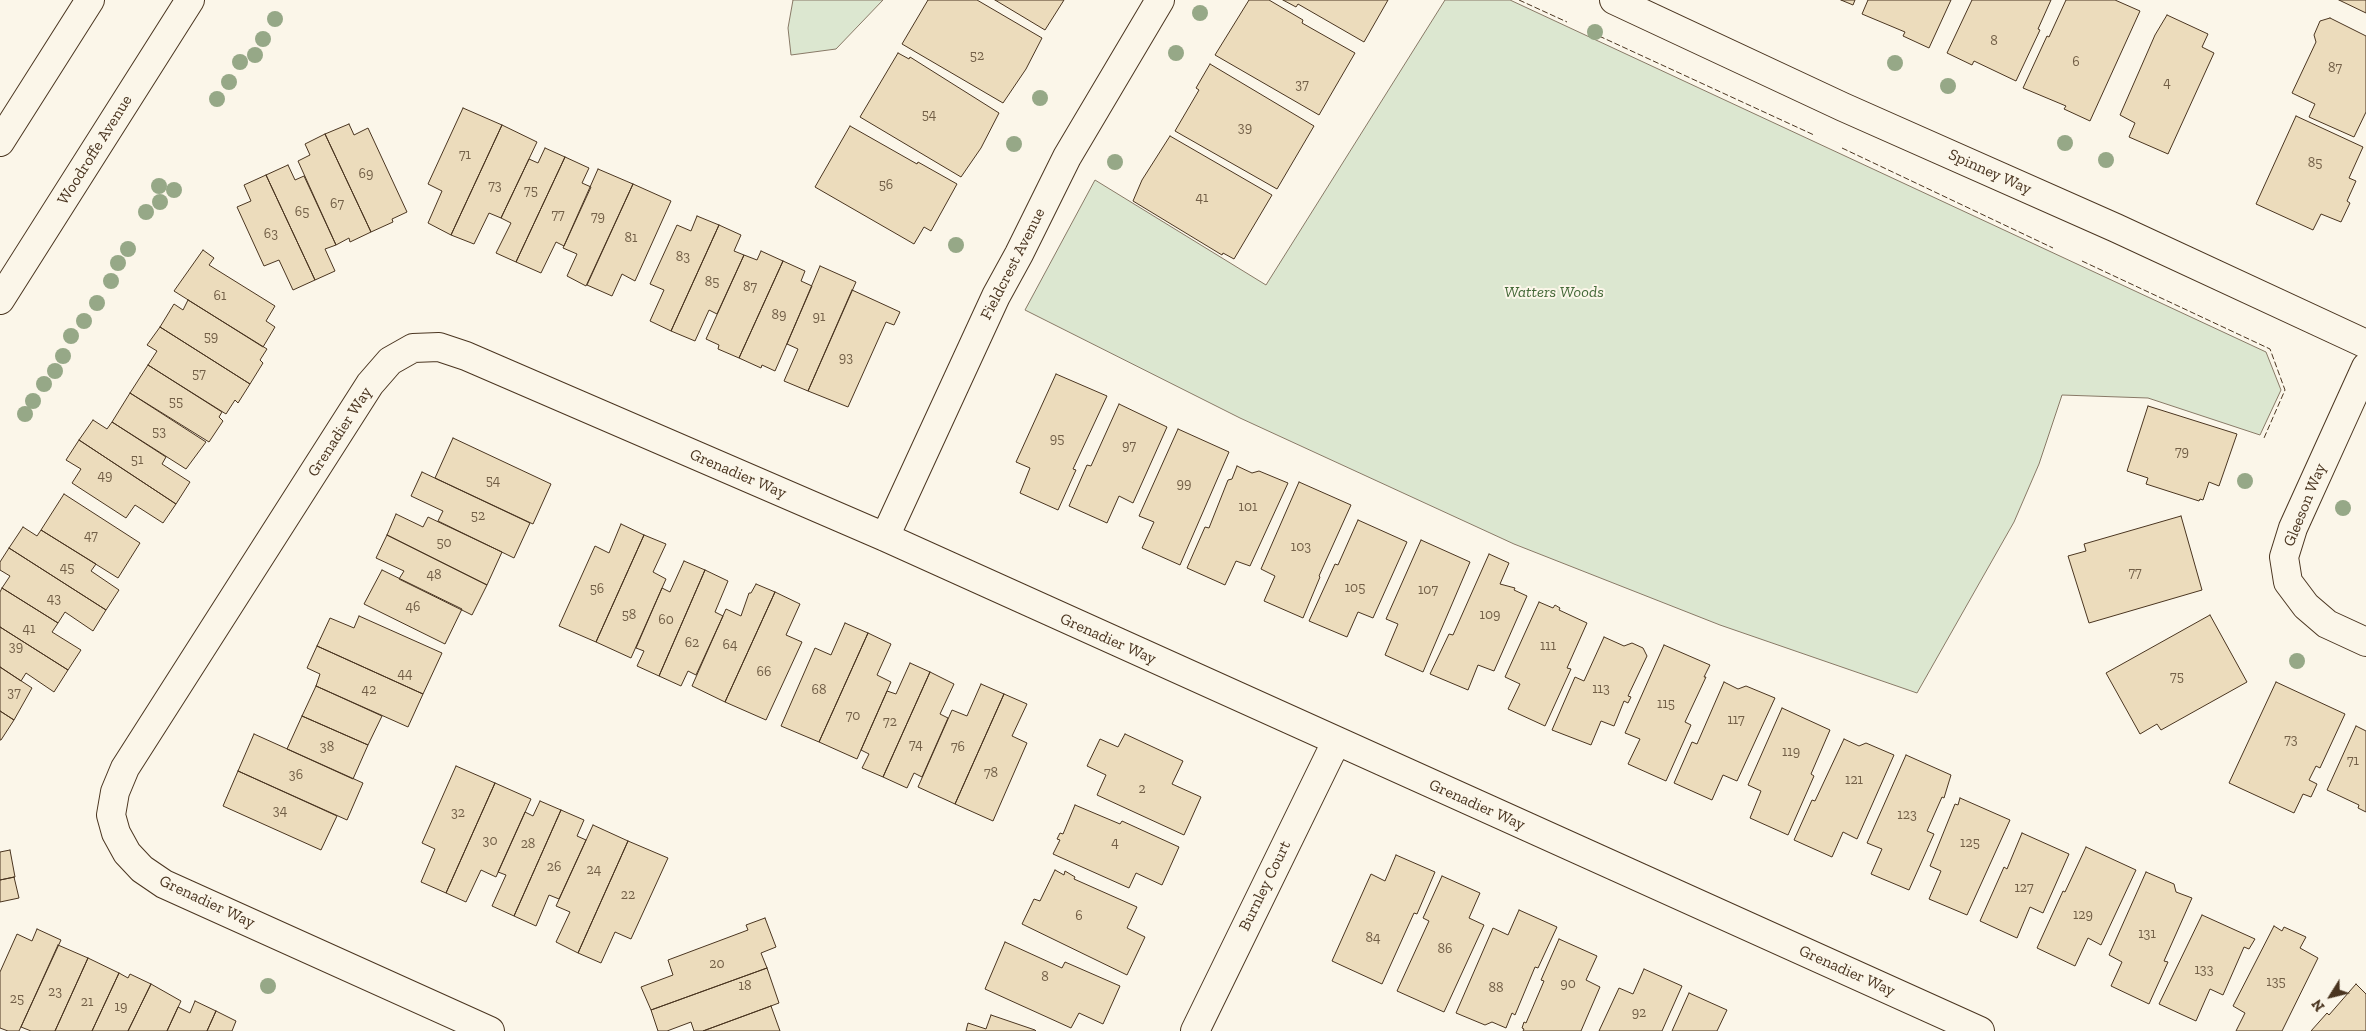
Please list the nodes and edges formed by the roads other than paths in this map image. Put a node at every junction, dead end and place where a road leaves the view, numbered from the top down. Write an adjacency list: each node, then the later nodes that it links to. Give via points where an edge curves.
1 (90, 0): 5 (street)
2 (190, 0): 6 (street, Woodroffe Avenue)
3 (1160, 0): 9 (street, Fieldcrest Avenue, via 1067,157 996,296)
4 (1614, 0): 7 (street, Spinney Way)
5 (0, 142)
6 (0, 300)
7 (2366, 344)
8 (2366, 367): 10 (street, Gleeson Way, via 2297,520 2284,557 2288,582 2306,606 2327,624)
9 (885, 537): 11 (street, Grenadier Way); 12 (street, Grenadier Way, via 475,360 438,347 413,348 390,361 370,384 125,768 115,792 111,815 127,853 142,869 164,884)
10 (2366, 642)
11 (1336, 742): 13 (street, Burnley Court); 14 (street, Grenadier Way)
12 (490, 1031)
13 (1195, 1031)
14 (1980, 1031)

